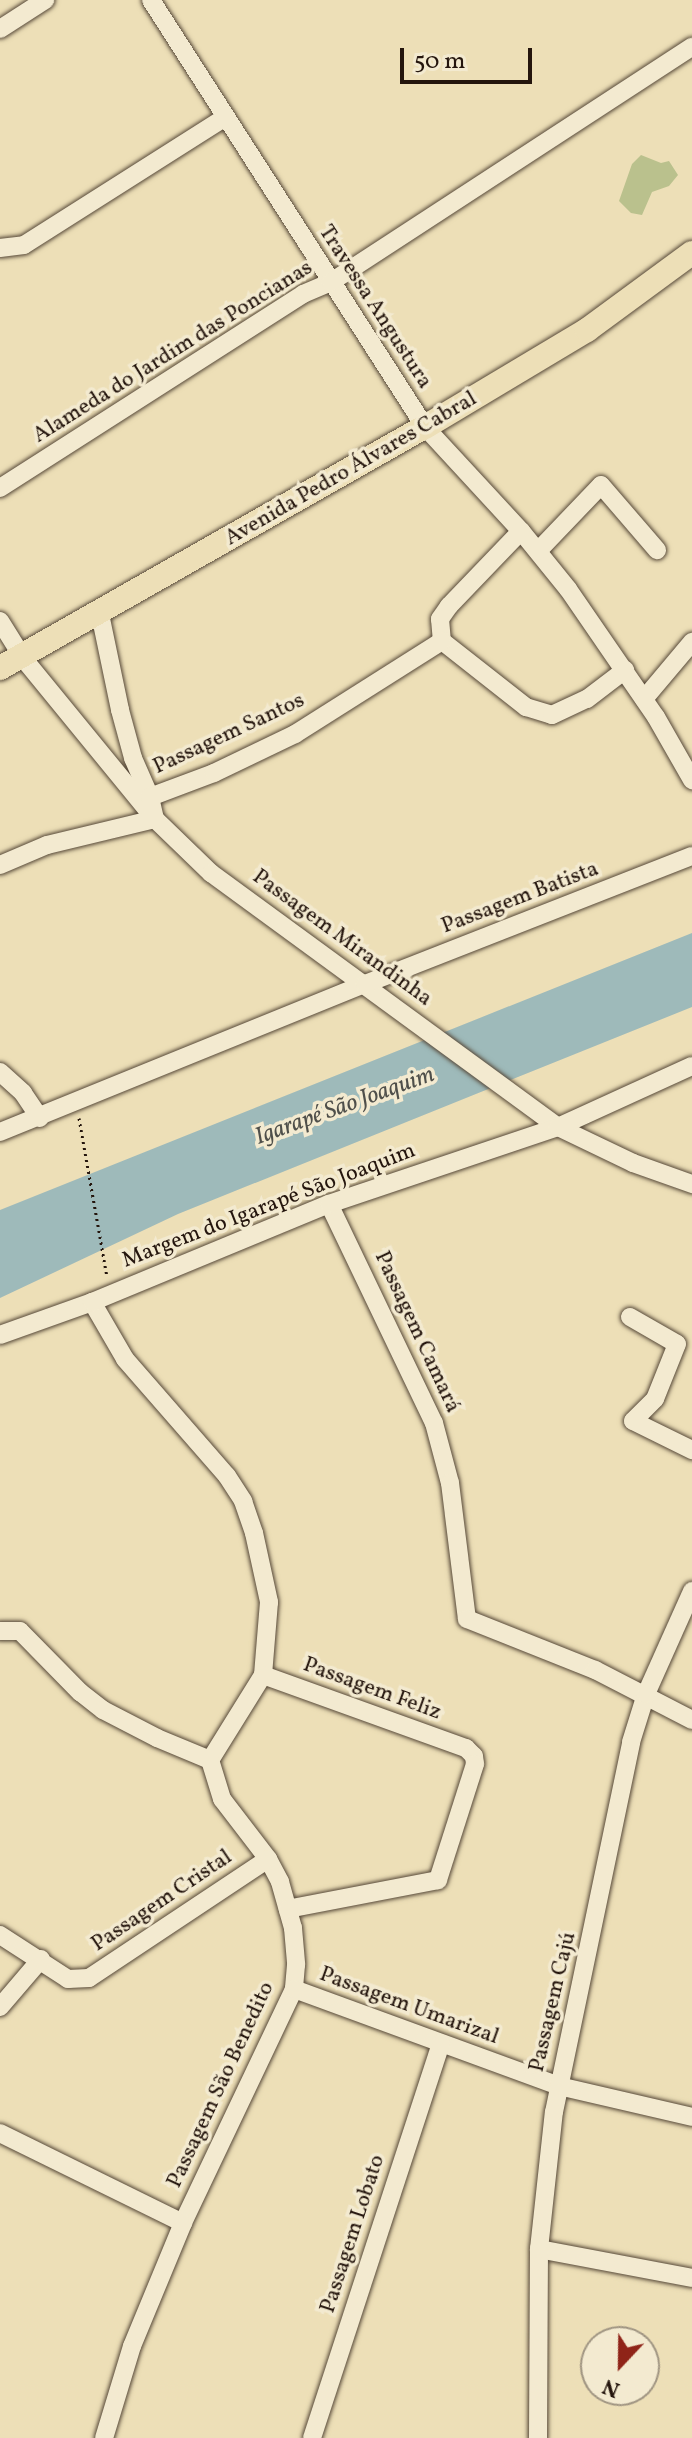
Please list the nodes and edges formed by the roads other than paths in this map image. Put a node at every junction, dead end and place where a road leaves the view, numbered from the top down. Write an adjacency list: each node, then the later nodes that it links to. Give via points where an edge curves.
1 (45, 0): 3 (street)
2 (151, 0): 5 (street, Travessa Angustura)
3 (0, 29)
4 (692, 47): 8 (street, Alameda do Jardim das Poncianas)
5 (224, 118): 6 (street, via 24,245); 8 (street, Travessa Angustura)
6 (0, 248)
7 (692, 253): 9 (main road, Avenida Pedro Álvares Cabral, via 587,330)
8 (331, 282): 9 (street, Travessa Angustura); 10 (street, Alameda do Jardim das Poncianas, via 303,294)
9 (425, 427): 11 (street, Travessa Angustura); 14 (main road, Avenida Pedro Álvares Cabral)
10 (0, 488)
11 (521, 531): 13 (street, Travessa Angustura); 16 (street, via 449,606 440,619)
12 (657, 550): 13 (street, via 601,485)
13 (538, 551): 20 (street, Travessa Angustura)
14 (100, 614): 18 (main road, Avenida Pedro Álvares Cabral); 23 (street, via 133,758)
15 (0, 621): 18 (street)
16 (442, 641): 20 (street, via 526,707 552,715 587,699); 23 (street, Passagem Santos, via 295,734)
17 (692, 642): 21 (street)
18 (23, 658): 19 (main road, Avenida Pedro Álvares Cabral); 24 (street, Passagem Mirandinha)
19 (0, 668)
20 (625, 670): 21 (street, Travessa Angustura)
21 (644, 699): 22 (street, Travessa Angustura)
22 (692, 780)
23 (150, 797): 24 (street, Passagem Santos)
24 (155, 819): 26 (street, via 47,845); 27 (street, Passagem Mirandinha, via 211,873)
25 (692, 856): 27 (street, Passagem Batista)
26 (0, 865)
27 (365, 984): 30 (street); 31 (street, Passagem Mirandinha)
28 (692, 1066): 31 (street, Margem do Igarapé São Joaquim)
29 (0, 1072): 30 (street)
30 (40, 1118): 32 (street)
31 (551, 1122): 33 (street, Passagem Mirandinha, via 633,1163); 34 (street, Margem do Igarapé São Joaquim)
32 (0, 1132)
33 (692, 1184)
34 (329, 1204): 35 (street, Margem do Igarapé São Joaquim); 42 (street, Passagem Camará, via 434,1423 450,1483 464,1613 473,1623)
35 (92, 1302): 37 (street, Margem do Igarapé São Joaquim); 41 (street, via 125,1359 196,1437 243,1501 265,1570)
36 (630, 1317): 38 (street, via 677,1344 655,1399 633,1421)
37 (0, 1335)
38 (692, 1450)
39 (692, 1591): 42 (street, Passagem Cajú)
40 (0, 1631): 44 (street, via 13,1628 26,1636 103,1710)
41 (263, 1675): 44 (street); 46 (street, Passagem Feliz, via 466,1748 475,1764 438,1880)
42 (646, 1694): 43 (street); 52 (street, Passagem Cajú, via 617,1799)
43 (692, 1720)
44 (210, 1760): 45 (street, Passagem São Benedito, via 222,1799)
45 (268, 1859): 46 (street, Passagem São Benedito); 48 (street, Passagem Cristal, via 89,1978 68,1979)
46 (288, 1909): 49 (street, Passagem São Benedito)
47 (0, 1935): 48 (street, Passagem Cristal)
48 (41, 1959): 50 (street)
49 (294, 1989): 51 (street, Passagem Umarizal); 55 (street, Passagem São Benedito)
50 (0, 2007)
51 (441, 2044): 52 (street, Passagem Umarizal); 59 (street, Passagem Lobato)
52 (559, 2086): 53 (street, Passagem Umarizal); 56 (street, Passagem Cajú)
53 (692, 2117)
54 (0, 2133): 55 (street)
55 (183, 2223): 58 (street, Passagem São Benedito, via 117,2386)
56 (539, 2249): 57 (street); 60 (street, Passagem Cajú)
57 (692, 2278)
58 (104, 2438)
59 (312, 2438)
60 (538, 2438)

